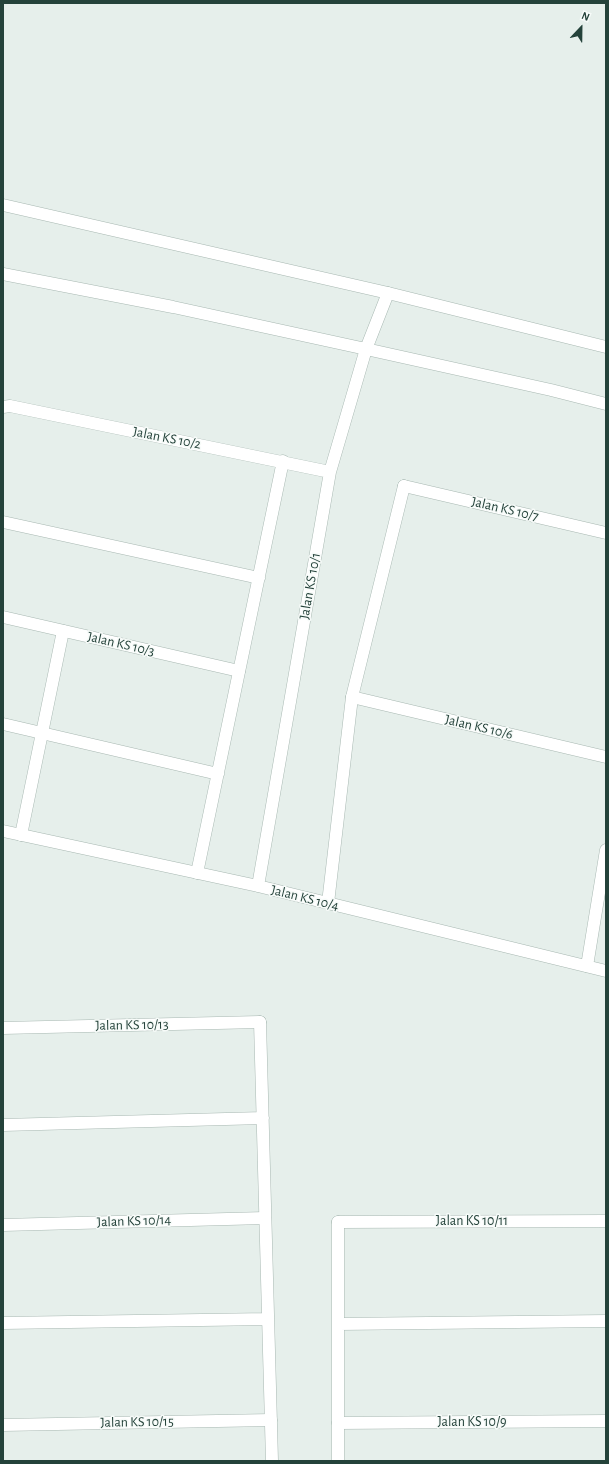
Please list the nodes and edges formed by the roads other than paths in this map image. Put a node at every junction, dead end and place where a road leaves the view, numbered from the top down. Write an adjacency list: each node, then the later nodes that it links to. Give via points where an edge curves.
1 (3, 205): 3 (street)
2 (3, 274): 5 (street, via 173,307)
3 (388, 293): 4 (street); 5 (street, Jalan KS 10/1)
4 (606, 346)
5 (366, 349): 6 (street); 9 (street, Jalan KS 10/1)
6 (606, 404)
7 (3, 407): 8 (street, Jalan KS 10/2, via 10,406)
8 (283, 461): 9 (street, Jalan KS 10/2); 12 (street)
9 (330, 472): 25 (street, Jalan KS 10/1)
10 (3, 522): 12 (street)
11 (606, 532): 16 (street, Jalan KS 10/7, via 404,486)
12 (259, 578): 15 (street)
13 (3, 617): 14 (street, Jalan KS 10/3)
14 (64, 631): 15 (street, Jalan KS 10/3); 18 (street)
15 (239, 671): 20 (street)
16 (352, 697): 19 (street, Jalan KS 10/6); 26 (street)
17 (3, 724): 18 (street)
18 (42, 733): 20 (street); 22 (street)
19 (606, 757)
20 (218, 774): 24 (street)
21 (3, 831): 22 (street, Jalan KS 10/4)
22 (21, 835): 24 (street, Jalan KS 10/4)
23 (606, 850): 27 (street)
24 (197, 873): 25 (street, Jalan KS 10/4)
25 (258, 886): 26 (street, Jalan KS 10/4)
26 (328, 903): 27 (street, Jalan KS 10/4)
27 (587, 966): 28 (street, Jalan KS 10/4)
28 (606, 971)
29 (3, 1028): 30 (street, Jalan KS 10/13, via 260,1022)
30 (263, 1118): 31 (street); 32 (street)
31 (3, 1125)
32 (265, 1218): 34 (street, Jalan KS 10/14); 35 (street)
33 (606, 1221): 38 (street, Jalan KS 10/11, via 338,1222)
34 (3, 1225)
35 (268, 1319): 37 (street); 39 (street)
36 (606, 1321): 38 (street)
37 (3, 1323)
38 (338, 1324): 41 (street)
39 (270, 1420): 42 (street, Jalan KS 10/15); 43 (street)
40 (606, 1421): 41 (street, Jalan KS 10/9)
41 (338, 1423): 44 (street)
42 (3, 1425)
43 (272, 1461)
44 (338, 1461)

